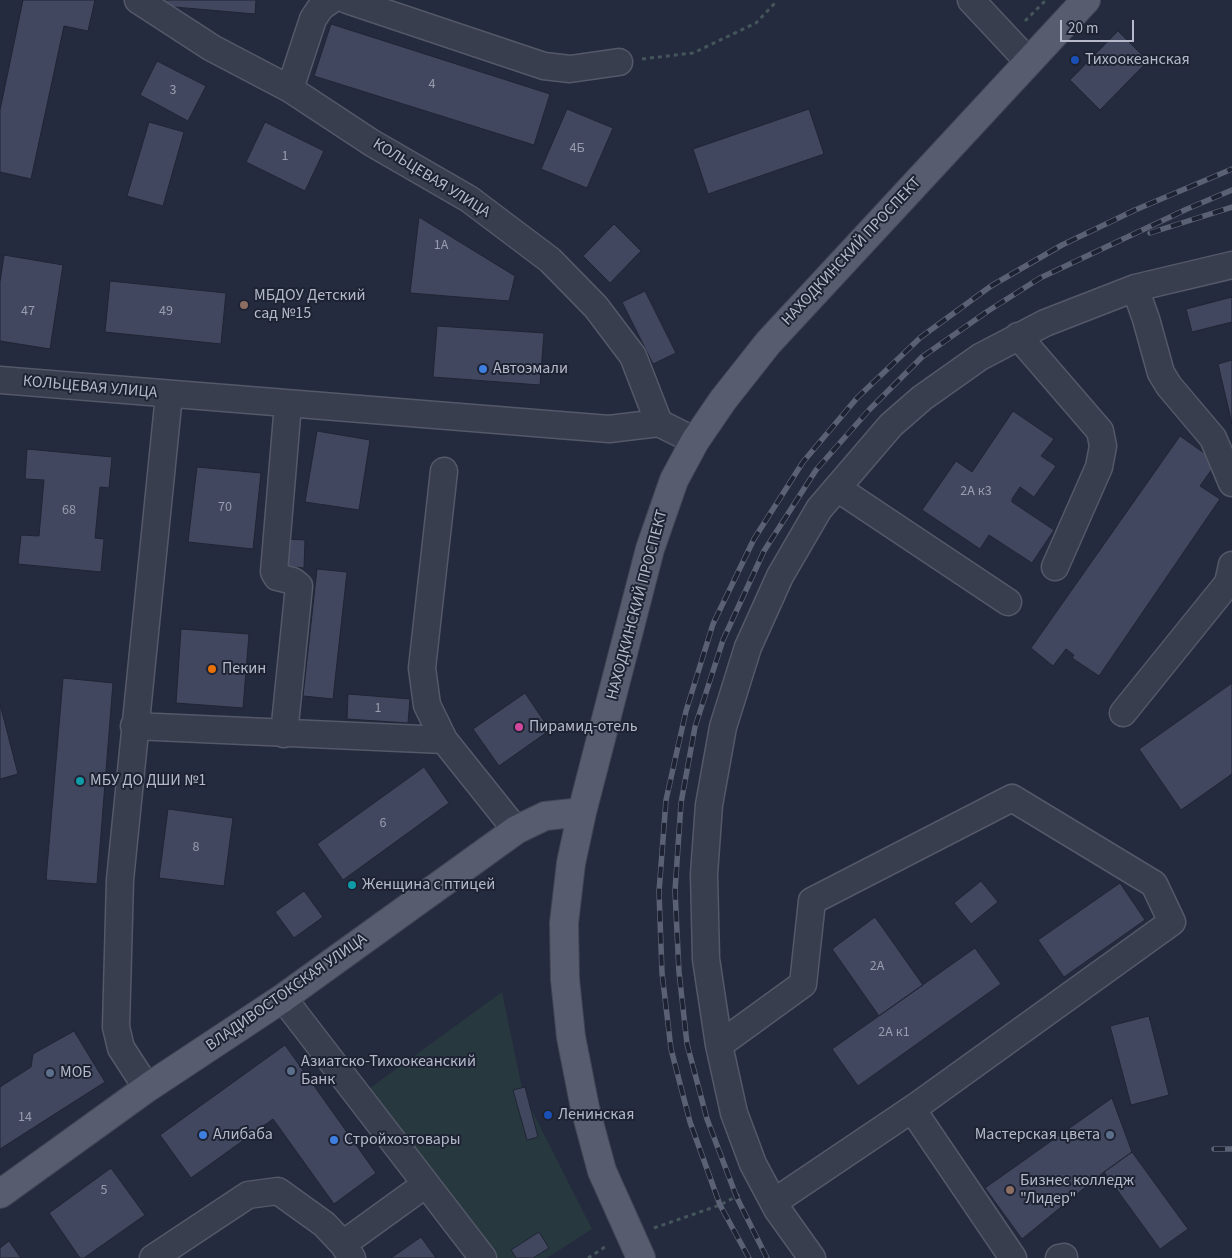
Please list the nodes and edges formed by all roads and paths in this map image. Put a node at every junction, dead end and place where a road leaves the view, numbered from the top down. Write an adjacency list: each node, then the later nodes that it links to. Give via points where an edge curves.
1 (138, 0): 9 (street, КОЛЬЦЕВАЯ УЛИЦА, via 212,48)
2 (331, 0): 9 (street, via 313,19)
3 (347, 0): 8 (street, via 544,66 570,69)
4 (775, 0): 8 (path, via 775,4 756,22 693,53)
5 (971, 0): 7 (street)
6 (1086, 0): 7 (main road, НАХОДКИНСКИЙ ПРОСПЕКТ)
7 (1028, 61): 17 (main road, НАХОДКИНСКИЙ ПРОСПЕКТ, via 768,343)
8 (619, 62)
9 (290, 89): 16 (street, КОЛЬЦЕВАЯ УЛИЦА, via 372,143 468,199 550,260 596,307 633,356)
10 (1232, 265): 11 (street)
11 (1135, 288): 12 (street); 19 (street, via 1161,373 1213,438)
12 (1018, 336): 20 (street, via 980,357 922,398 891,425); 22 (street, via 1100,431 1103,446 1099,467)
13 (0, 380): 14 (street, КОЛЬЦЕВАЯ УЛИЦА)
14 (169, 395): 15 (street, КОЛЬЦЕВАЯ УЛИЦА); 25 (street)
15 (288, 404): 16 (street, КОЛЬЦЕВАЯ УЛИЦА, via 609,428); 26 (street, via 274,572 277,577 299,586)
16 (659, 423): 17 (street)
17 (694, 441): 28 (main road, НАХОДКИНСКИЙ ПРОСПЕКТ, via 674,480 650,549)
18 (444, 471): 27 (street, via 422,668 427,705)
19 (1232, 483)
20 (837, 488): 23 (street); 31 (street, via 819,509 780,576 748,647 723,727 709,805 704,874 706,959)
21 (1232, 565): 24 (street, via 1228,583)
22 (1055, 567)
23 (1008, 602)
24 (1123, 714)
25 (134, 726): 26 (street); 32 (street, via 120,880 116,1027 121,1048)
26 (284, 734): 27 (street)
27 (444, 740): 29 (street)
28 (582, 812): 29 (main road, ВЛАДИВОСТОКСКАЯ УЛИЦА, via 545,816); 37 (main road, НАХОДКИНСКИЙ ПРОСПЕКТ, via 571,863 564,924 570,1027 585,1108 602,1171)
29 (516, 830): 30 (main road, ВЛАДИВОСТОКСКАЯ УЛИЦА)
30 (283, 998): 32 (main road, ВЛАДИВОСТОКСКАЯ УЛИЦА); 34 (street)
31 (719, 1045): 33 (street, via 803,984 812,901 1012,798 1154,884 1172,922); 35 (street, via 734,1113 753,1164)
32 (147, 1088): 36 (main road, ВЛАДИВОСТОКСКАЯ УЛИЦА)
33 (912, 1109): 35 (street); 43 (street)
34 (426, 1184): 38 (street); 40 (street)
35 (768, 1191): 37 (path, via 720,1205); 42 (street)
36 (0, 1194)
37 (635, 1247): 41 (path, via 608,1245)
38 (347, 1251): 39 (street, via 324,1224 278,1191 248,1194)
39 (153, 1258)
40 (483, 1258)
41 (588, 1258)
42 (812, 1258)
43 (1013, 1258)

